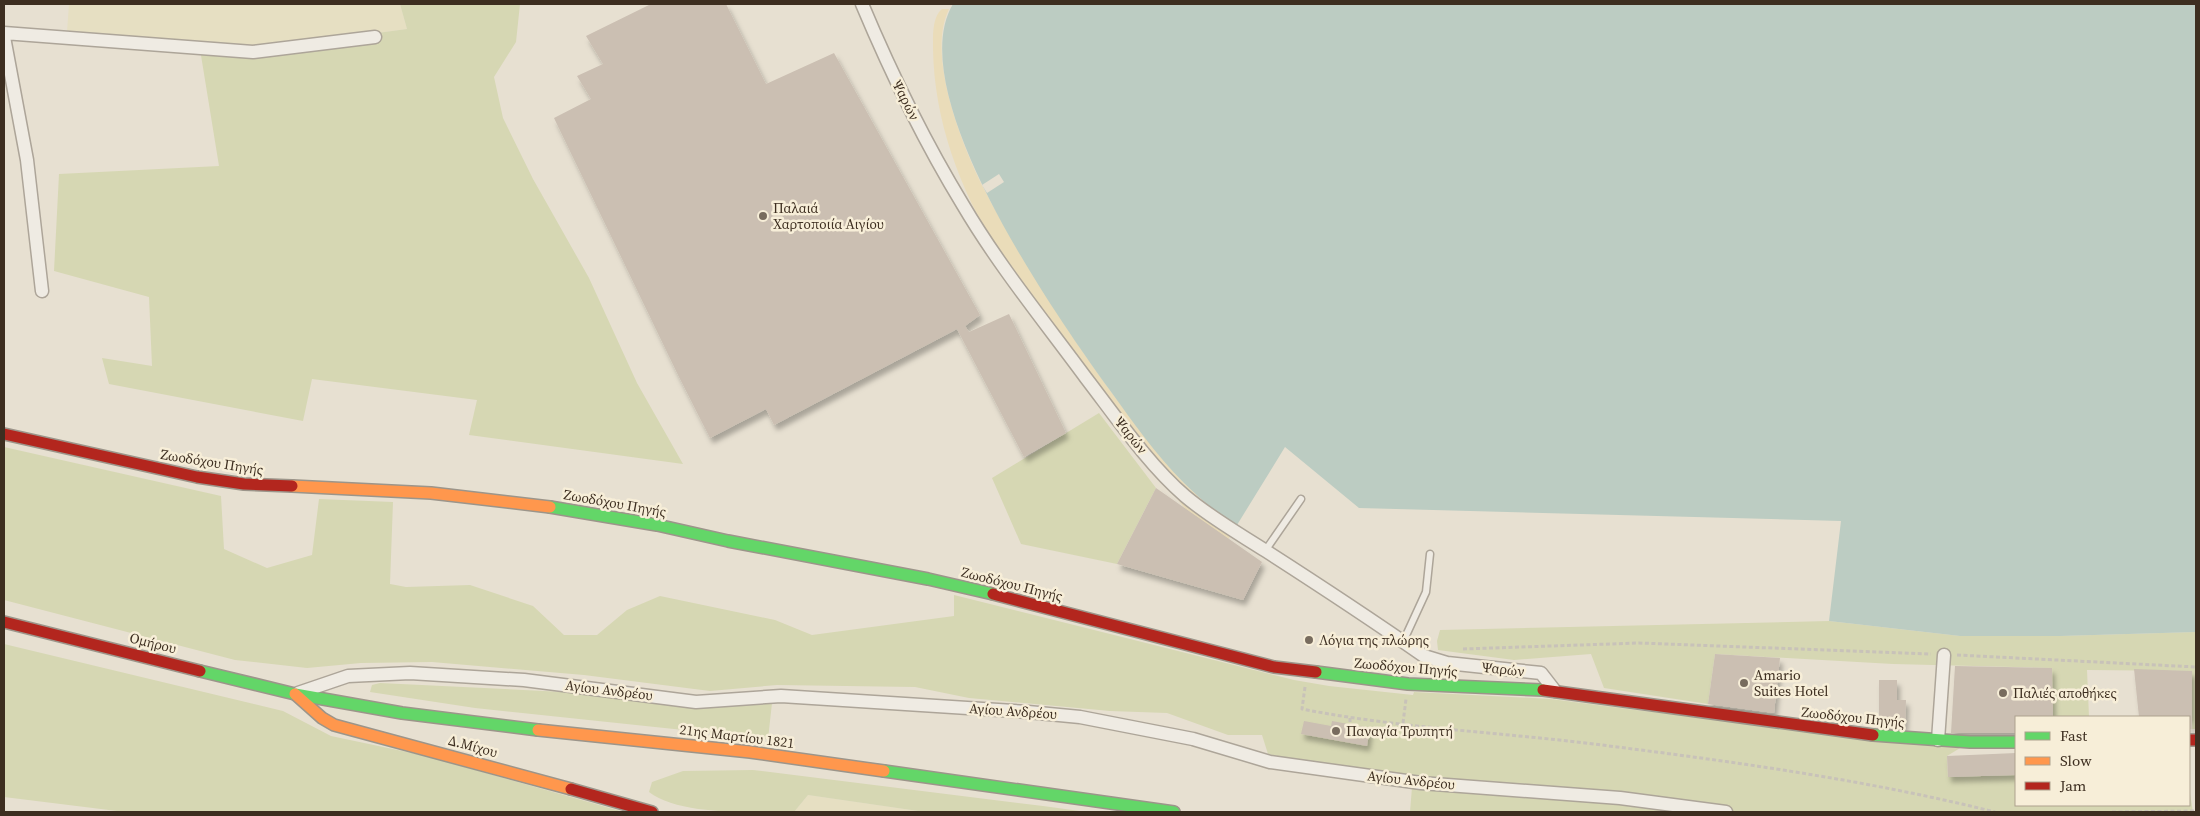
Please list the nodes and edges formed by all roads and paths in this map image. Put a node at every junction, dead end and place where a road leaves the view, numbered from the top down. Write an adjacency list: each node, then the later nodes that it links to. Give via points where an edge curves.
1 (862, 4): 8 (street, Ψαρών, via 892,74 946,176 1011,279 1124,428 1165,476 1213,519)
2 (4, 32): 4 (street, via 253,52)
3 (4, 37): 5 (street, via 26,160)
4 (375, 37)
5 (42, 291)
6 (4, 434): 15 (main road, Ζωοδόχου Πηγής, via 197,477 244,484 431,493 519,502 649,523 928,579 1274,667)
7 (1301, 499): 8 (lane)
8 (1265, 551): 11 (street, Ψαρών)
9 (1430, 554): 11 (lane, via 1426,592)
10 (4, 622): 18 (main road, Ομήρου)
11 (1403, 642): 17 (street, Ψαρών, via 1424,656 1447,663 1541,673)
12 (1457, 649): 13 (path, via 1639,643)
13 (1944, 655): 14 (path); 22 (street)
14 (2196, 667)
15 (1308, 672): 16 (main road, Ζωοδόχου Πηγής); 19 (path, via 1302,709)
16 (1408, 684): 17 (main road, Ζωοδόχου Πηγής); 20 (path)
17 (1555, 691): 22 (main road, Ζωοδόχου Πηγής, via 1846,733)
18 (295, 694): 25 (main road, Δ.Μίχου, via 334,725); 26 (main road, 21ης Μαρτίου 1821, via 402,713 750,752); 27 (street, Αγίου Ανδρέου, via 348,676 410,673 524,680 696,702 781,696 1080,717 1193,739 1270,762 1421,783 1620,798)
19 (1350, 718): 20 (path); 21 (path)
20 (1403, 723): 28 (path, via 1731,762 1880,787)
21 (1350, 724)
22 (1938, 740): 23 (main road, Ζωοδόχου Πηγής)
23 (2015, 742)
24 (2196, 811): 29 (path)
25 (652, 812)
26 (1174, 812)
27 (1726, 812)
28 (1995, 812)
29 (2112, 812)

